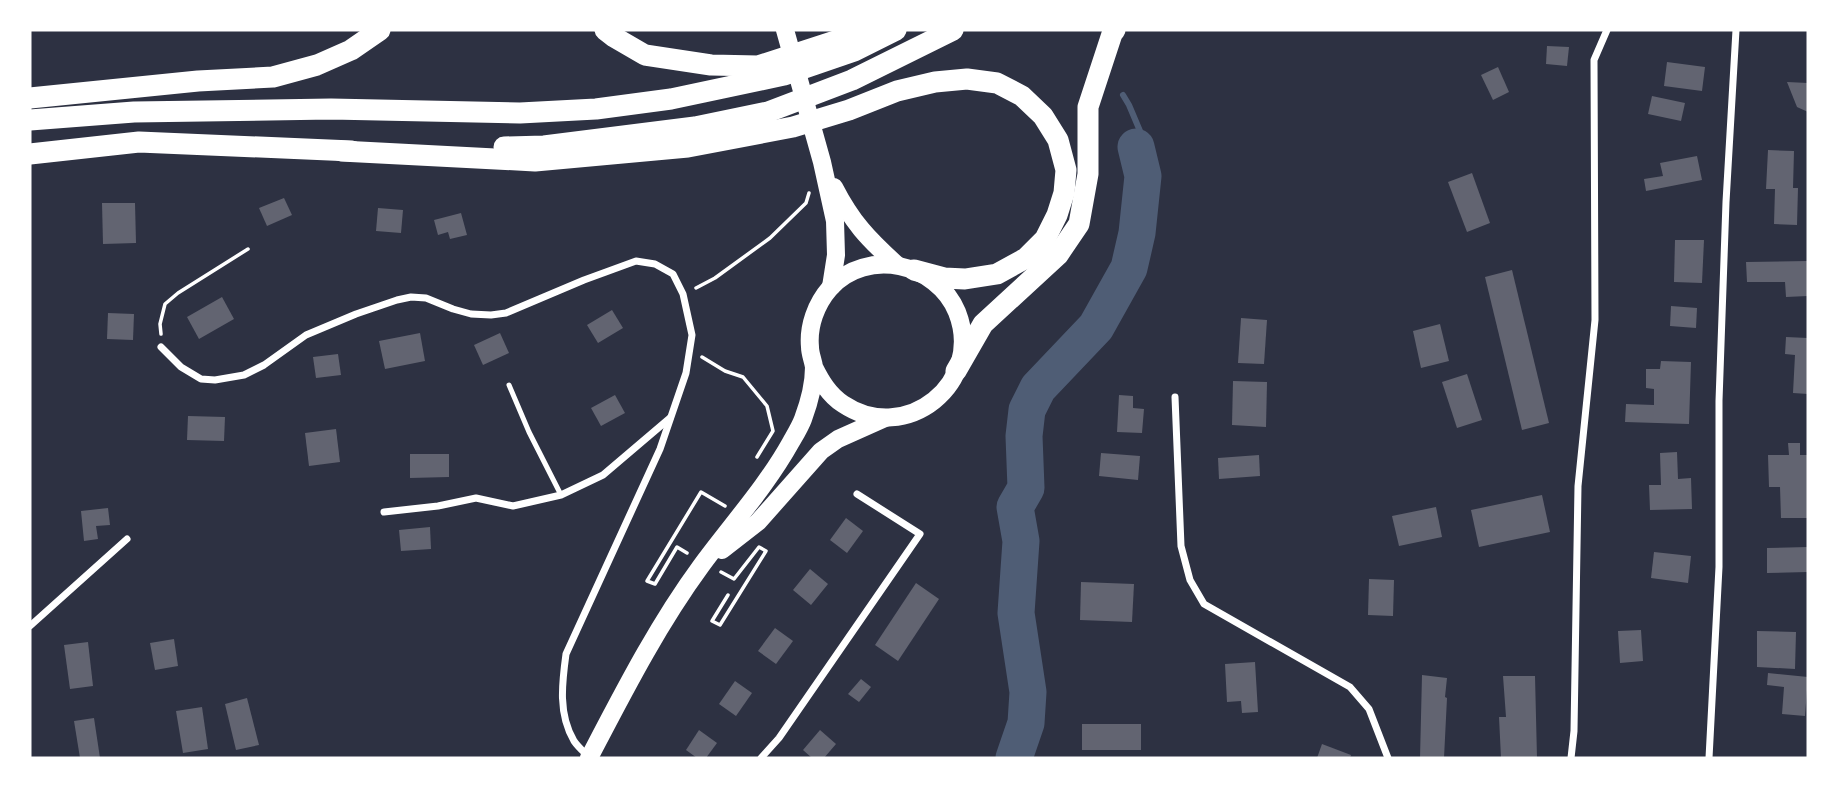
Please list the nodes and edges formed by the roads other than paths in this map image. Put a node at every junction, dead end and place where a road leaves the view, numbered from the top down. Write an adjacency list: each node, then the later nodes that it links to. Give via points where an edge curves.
1 (380, 30): 11 (highway, via 317,65 273,77)
2 (605, 30): 10 (highway, via 645,55 711,65 758,66)
3 (785, 30): 15 (main road)
4 (869, 30): 10 (highway)
5 (896, 30): 10 (highway)
6 (954, 30): 13 (highway, via 852,80 768,112 695,127 544,146)
7 (1115, 30): 20 (highway, via 1088,107 1088,174 1079,224 1058,255 983,324)
8 (1607, 30): 34 (street, via 1594,60 1595,320 1578,486)
9 (1736, 30): 35 (street, via 1724,242 1719,567)
10 (846, 46): 12 (highway, via 784,75 671,99 596,109 520,113 331,109 134,112)
11 (30, 98)
12 (30, 120)
13 (341, 151): 14 (highway, via 139,142); 16 (highway, via 534,161 688,147 793,127 935,82 967,79 997,83 1022,96 1058,140 1066,170 1064,193 1045,239 1026,258 997,274 944,278)
14 (30, 154)
15 (822, 162): 16 (main road, via 846,211 869,240); 17 (main road, via 835,221)
16 (906, 267): 17 (main road, via 879,264 861,268); 20 (main road, via 932,280 957,312 962,332)
17 (831, 287): 19 (main road, via 818,304 811,325)
18 (161, 346): 23 (street, via 201,379 244,375 306,335 397,300 426,298 471,314 506,313 636,261 673,274 683,294 692,335 686,373)
19 (814, 367): 24 (main road, via 841,403 862,414); 29 (main road, via 803,422 782,460)
20 (957, 372): 24 (main road, via 935,401 903,416)
21 (509, 385): 26 (lane)
22 (1175, 397): 33 (street, via 1181,546 1190,580 1204,604 1350,687 1370,709)
23 (670, 418): 26 (street, via 603,475); 31 (street, via 566,654 563,714 574,741)
24 (885, 418): 29 (main road, via 821,451 758,522)
25 (857, 494): 32 (street, via 920,534)
26 (561, 495): 27 (street, via 513,506 476,498)
27 (384, 512)
28 (127, 538): 30 (street)
29 (700, 567): 31 (main road, via 663,622)
30 (30, 626)
31 (589, 758)
32 (761, 758)
33 (1388, 758)
34 (1571, 758)
35 (1709, 758)

